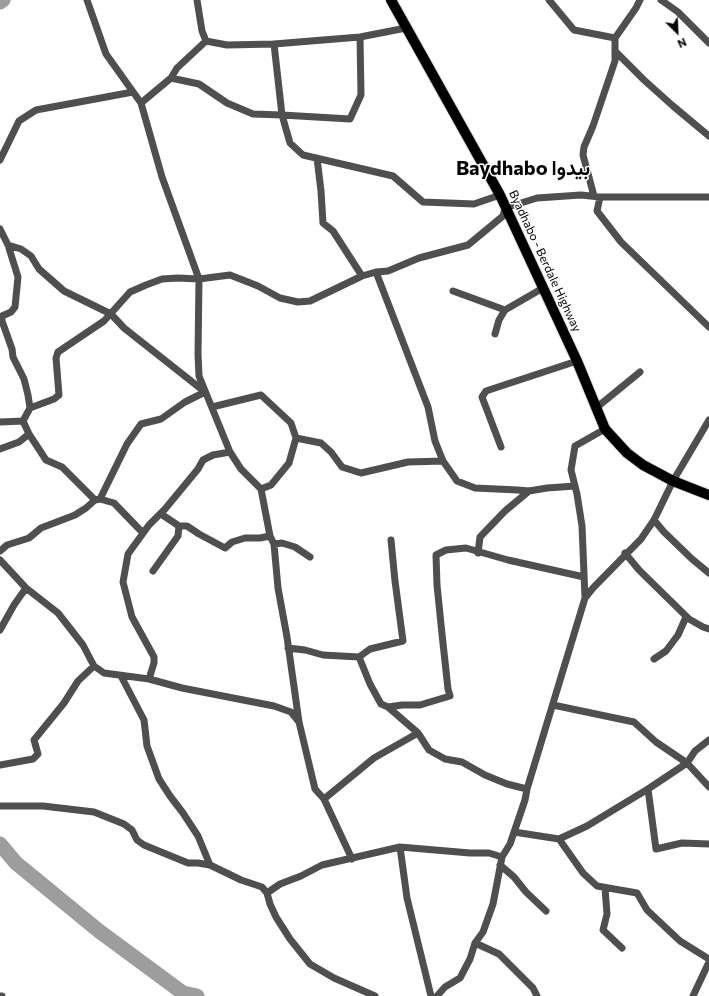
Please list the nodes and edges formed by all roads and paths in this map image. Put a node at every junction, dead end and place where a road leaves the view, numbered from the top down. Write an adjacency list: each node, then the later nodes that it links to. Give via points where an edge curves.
1 (87, 0): 15 (street, via 106,54)
2 (197, 0): 10 (street)
3 (391, 0): 7 (main road, Byadhabo - Berdale Highway)
4 (549, 0): 9 (street, via 574,30)
5 (640, 0): 9 (street)
6 (661, 0): 11 (street, via 678,12)
7 (406, 28): 8 (street); 21 (main road, Byadhabo - Berdale Highway)
8 (360, 37): 12 (street); 17 (street, via 361,94 350,119)
9 (615, 38): 13 (street)
10 (206, 41): 12 (street, via 226,45); 14 (street)
11 (709, 43)
12 (274, 44): 17 (street)
13 (615, 51): 18 (street); 22 (street, via 615,61 583,155)
14 (171, 78): 16 (street); 17 (street, via 199,84 227,103 253,114)
15 (133, 92): 16 (street); 20 (street, via 36,110 19,121)
16 (141, 103): 29 (street, via 162,177)
17 (282, 115): 19 (street, via 290,143 303,155)
18 (709, 136)
19 (317, 158): 21 (street, via 393,176 423,202 474,204); 28 (street, via 323,223 333,232)
20 (0, 160)
21 (500, 195): 24 (main road, Byadhabo - Berdale Highway)
22 (597, 196): 23 (street); 24 (street, via 537,198); 34 (street, via 597,211 621,242)
23 (709, 197)
24 (505, 208): 27 (street, via 503,216 468,245); 30 (main road, Byadhabo - Berdale Highway)
25 (0, 229): 26 (street)
26 (8, 245): 33 (street, via 21,249 31,256 39,269 64,291); 40 (street, via 18,277 15,307 2,316 2,320 13,357 24,379)
27 (376, 272): 28 (street); 51 (street, via 428,407 435,442)
28 (362, 276): 29 (street, via 310,301 298,302 280,298 230,275)
29 (199, 279): 33 (street, via 162,279 146,285 130,292); 38 (street, via 199,376)
30 (543, 288): 32 (street); 36 (main road, Byadhabo - Berdale Highway)
31 (453, 291): 32 (street)
32 (505, 310): 35 (street, via 498,320)
33 (111, 314): 38 (street, via 124,328); 40 (street, via 104,322 58,352 56,358 59,396)
34 (709, 328)
35 (495, 334)
36 (577, 361): 41 (main road, Byadhabo - Berdale Highway); 48 (street, via 486,391 482,397)
37 (640, 372): 41 (street)
38 (206, 392): 39 (street); 57 (street, via 185,402 161,419 141,424 127,444)
39 (212, 407): 47 (street, via 261,395 291,423); 50 (street)
40 (30, 408): 42 (street)
41 (596, 408): 45 (main road, Byadhabo - Berdale Highway)
42 (24, 420): 44 (street); 46 (street)
43 (709, 420): 52 (street)
44 (0, 422)
45 (605, 429): 52 (main road, Byadhabo - Berdale Highway, via 627,453 643,465); 53 (street, via 576,446 571,470)
46 (29, 434): 49 (street, via 19,442); 57 (street, via 46,460 62,467)
47 (296, 438): 51 (street, via 322,443 342,467 361,473 408,462); 54 (street, via 289,463 271,485)
48 (501, 447)
49 (0, 449)
50 (230, 452): 54 (street, via 241,469); 58 (street, via 203,460)
51 (443, 461): 55 (street, via 457,481 475,488)
52 (673, 480): 56 (main road, Byadhabo - Berdale Highway); 59 (street)
53 (574, 486): 55 (street); 72 (street, via 582,526)
54 (261, 489): 62 (street)
55 (529, 491): 66 (street, via 504,511 480,537)
56 (709, 495)
57 (98, 499): 61 (street, via 114,503); 65 (street, via 75,515 41,528 28,538 7,545)
58 (161, 514): 60 (street); 61 (street)
59 (654, 520): 67 (street, via 641,539); 71 (street)
60 (179, 526): 62 (street, via 187,526 225,548 232,542 245,538); 70 (street, via 178,536)
61 (143, 533): 83 (street, via 128,554 123,582 132,617 154,657)
62 (270, 536): 64 (street)
63 (391, 540): 79 (street, via 403,640 370,649)
64 (274, 544): 68 (street, via 282,542); 78 (street)
65 (0, 551)
66 (478, 553): 72 (street); 85 (street, via 466,548 446,550 436,555 441,627 450,696 420,705)
67 (625, 553): 74 (street); 75 (street)
68 (310, 557)
69 (0, 560): 73 (street)
70 (153, 571)
71 (709, 573)
72 (584, 577): 74 (street)
73 (26, 588): 76 (street); 81 (street, via 58,614 83,645)
74 (585, 598): 84 (street)
75 (686, 617): 77 (street); 80 (street, via 678,635 666,651)
76 (1, 627)
77 (709, 629)
78 (288, 648): 79 (street, via 323,655); 86 (street)
79 (359, 657): 85 (street, via 381,704)
80 (654, 659)
81 (94, 666): 82 (street, via 104,673); 90 (street, via 78,681 60,709 34,740 38,754 33,759)
82 (121, 676): 83 (street); 102 (street, via 144,720 147,746 159,779 198,836)
83 (149, 679): 86 (street, via 274,706 291,712)
84 (553, 705): 89 (street, via 634,722 656,742); 93 (street)
85 (388, 707): 87 (street)
86 (299, 722): 94 (street, via 315,790)
87 (418, 733): 93 (street, via 429,750 445,759 462,762 485,775); 94 (street, via 374,758)
88 (709, 740): 89 (street, via 695,751)
89 (686, 763): 91 (street); 92 (street)
90 (0, 765)
91 (709, 787)
92 (648, 789): 97 (street, via 587,826); 98 (street, via 656,849 682,844)
93 (527, 790): 96 (street)
94 (324, 799): 101 (street)
95 (0, 806): 102 (street, via 43,806 94,812 124,824 144,845 188,863)
96 (514, 832): 97 (street); 100 (street)
97 (559, 839): 104 (street, via 583,873 597,886)
98 (709, 844)
99 (400, 847): 100 (street, via 489,853); 101 (street); 111 (street, via 407,898)
100 (502, 858): 103 (street)
101 (352, 859): 105 (street, via 322,865 280,884)
102 (210, 865): 105 (street, via 262,887)
103 (500, 865): 106 (street); 107 (street, via 493,904 483,932)
104 (605, 888): 108 (street, via 607,914 603,930); 109 (street, via 637,893 647,910 680,941)
105 (267, 893): 110 (street, via 276,917 290,940 310,964)
106 (546, 911)
107 (475, 943): 112 (street, via 460,978 445,986); 113 (street, via 499,954 533,988)
108 (622, 948)
109 (709, 960): 114 (street)
110 (375, 996)
111 (431, 996)
112 (437, 996)
113 (537, 996)
114 (693, 996)

